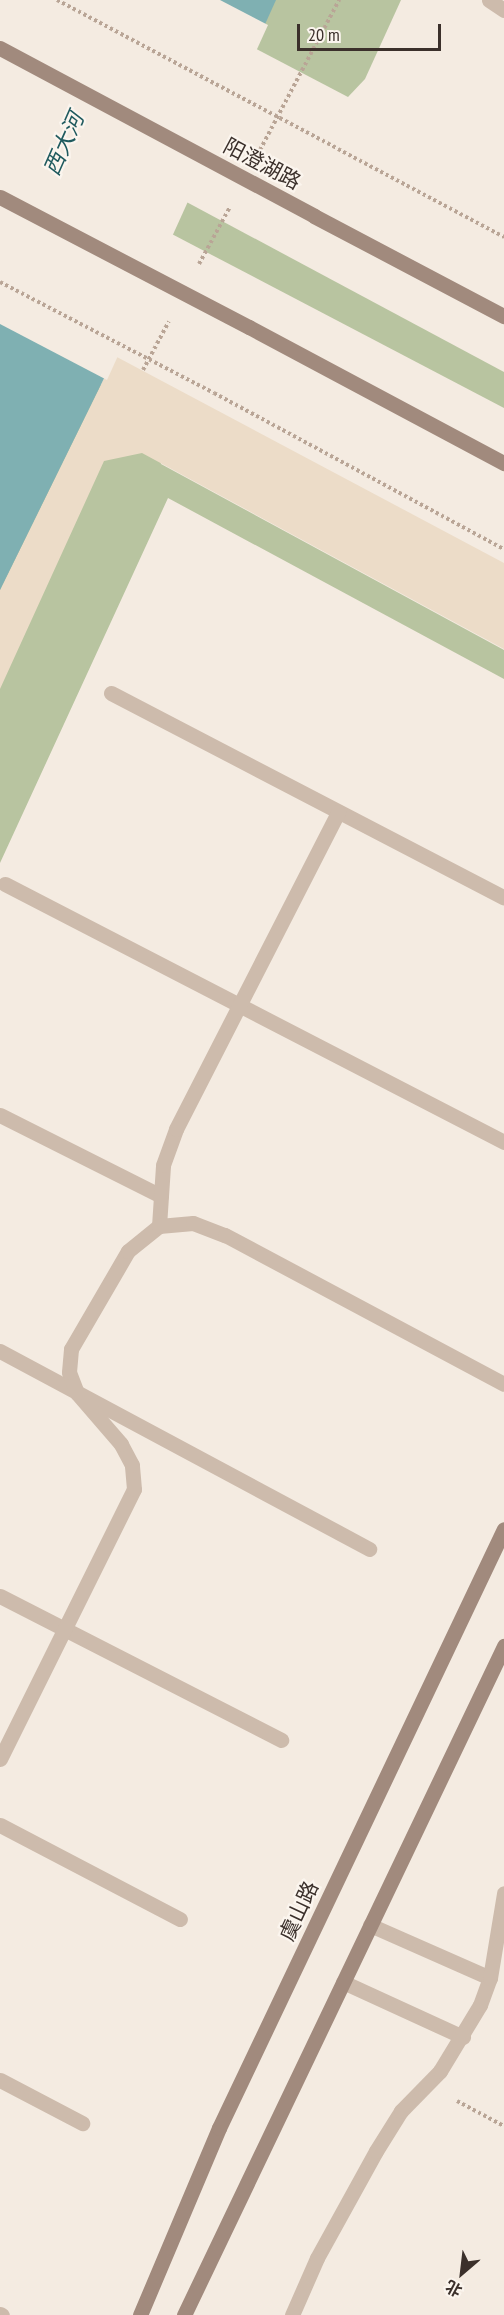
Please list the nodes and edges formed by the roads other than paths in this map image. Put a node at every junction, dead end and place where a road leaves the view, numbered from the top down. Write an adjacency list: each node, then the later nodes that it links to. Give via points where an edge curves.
1 (489, 0): 2 (lane)
2 (504, 10)
3 (0, 48): 5 (street, 阳澄湖路, bridge)
4 (0, 197): 6 (street, bridge)
5 (504, 316)
6 (504, 463)
7 (111, 693): 8 (lane)
8 (338, 812): 10 (lane); 11 (lane)
9 (5, 884): 11 (lane)
10 (504, 898)
11 (239, 1005): 13 (lane); 14 (lane, via 176,1129 163,1165)
12 (0, 1115): 14 (lane)
13 (504, 1142)
14 (160, 1196): 15 (lane)
15 (159, 1226): 17 (lane, via 193,1223 225,1235); 18 (lane, via 128,1251 71,1349 69,1372)
16 (0, 1351): 18 (lane)
17 (504, 1384)
18 (77, 1392): 20 (lane); 22 (lane, via 121,1444 132,1465 134,1489)
19 (504, 1529): 35 (street, 虞山路, via 219,2128)
20 (369, 1549)
21 (0, 1596): 22 (lane)
22 (65, 1630): 24 (lane); 25 (lane)
23 (504, 1646): 29 (street)
24 (281, 1740)
25 (0, 1759)
26 (0, 1825): 28 (lane)
27 (504, 1893): 30 (lane)
28 (180, 1919)
29 (370, 1925): 30 (lane); 31 (street)
30 (490, 1978): 32 (lane)
31 (343, 1982): 32 (lane); 36 (street)
32 (463, 2037): 37 (lane, via 429,2086 402,2111 376,2151 317,2258)
33 (0, 2080): 34 (lane)
34 (82, 2123)
35 (140, 2315)
36 (184, 2315)
37 (292, 2315)

